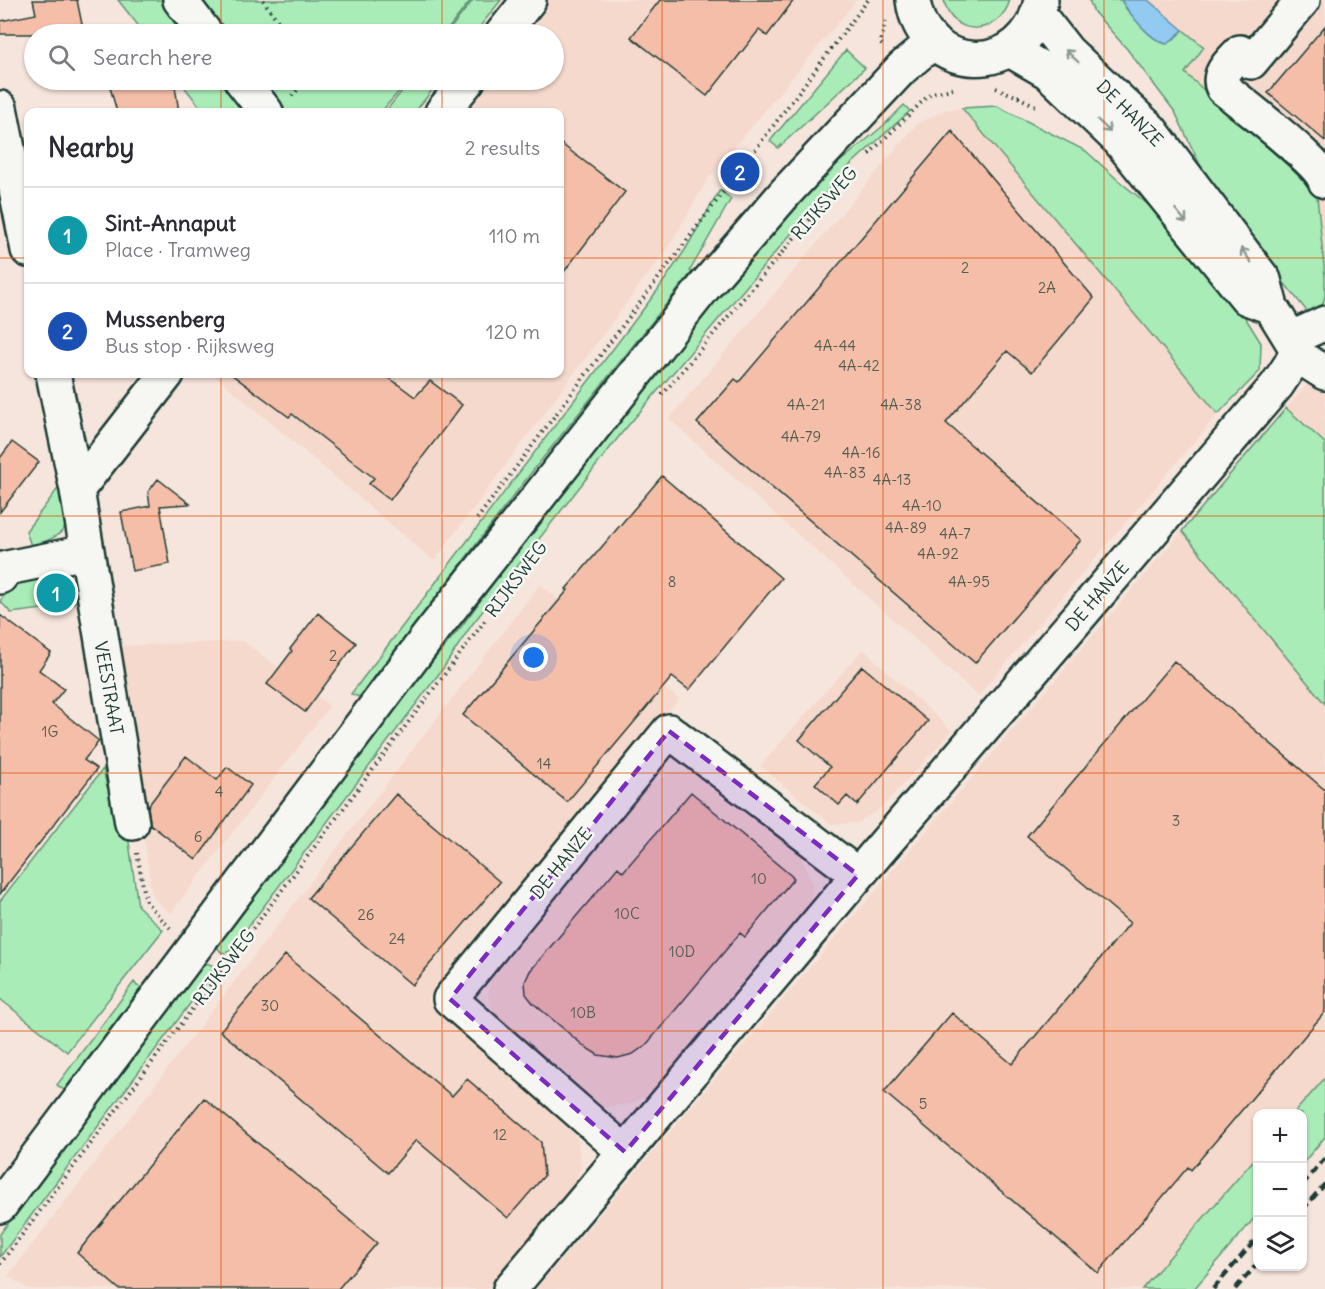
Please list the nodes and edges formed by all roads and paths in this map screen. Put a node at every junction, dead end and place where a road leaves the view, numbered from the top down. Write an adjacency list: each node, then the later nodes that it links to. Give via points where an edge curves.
1 (180, 0): 7 (street)
2 (263, 0): 8 (path)
3 (529, 0): 9 (street)
4 (913, 0): 10 (street, via 921,26)
5 (1303, 0): 21 (street, via 1251,62 1240,52 1220,80 1223,88 1294,147)
6 (1040, 7): 11 (street, via 1027,34); 24 (street, DE HANZE, one-way to 6, via 1264,280 1183,171 1150,129 1067,51)
7 (198, 24)
8 (280, 24)
9 (510, 24)
10 (933, 42): 11 (street, via 951,53 973,58 994,57); 37 (street, RIJKSWEG, via 902,68 786,192 705,287 430,634)
11 (1010, 50): 12 (street, DE HANZE)
12 (1048, 72): 13 (path, via 1018,97); 24 (street, DE HANZE, one-way to 24, via 1119,140 1247,298)
13 (994, 86)
14 (956, 88): 20 (path, RIJKSWEG, via 931,93)
15 (249, 90): 18 (street)
16 (460, 90): 19 (street)
17 (0, 108): 23 (street)
18 (263, 108)
19 (445, 108)
20 (863, 159)
21 (1325, 181)
22 (833, 192): 30 (path, RIJKSWEG)
23 (24, 230)
24 (1271, 307): 26 (street, DE HANZE)
25 (1325, 322): 26 (street)
26 (1294, 346): 27 (street); 36 (street, DE HANZE, via 1291,364 1270,394)
27 (1325, 373)
28 (54, 378): 31 (street, VEESTRAAT)
29 (164, 378): 31 (street)
30 (655, 404)
31 (77, 490): 32 (street, VEESTRAAT)
32 (86, 552): 33 (street, via 7,568); 35 (street, VEESTRAAT)
33 (0, 577)
34 (487, 618): 38 (path, RIJKSWEG)
35 (132, 823): 37 (path, via 146,902 170,928)
36 (858, 875): 39 (street, DE HANZE); 39 (street, DE HANZE, via 669,731 450,999)
37 (196, 946): 38 (path); 40 (street, RIJKSWEG)
38 (225, 966): 41 (path, RIJKSWEG)
39 (625, 1152): 42 (street, DE HANZE)
40 (0, 1206)
41 (0, 1264)
42 (510, 1289)

